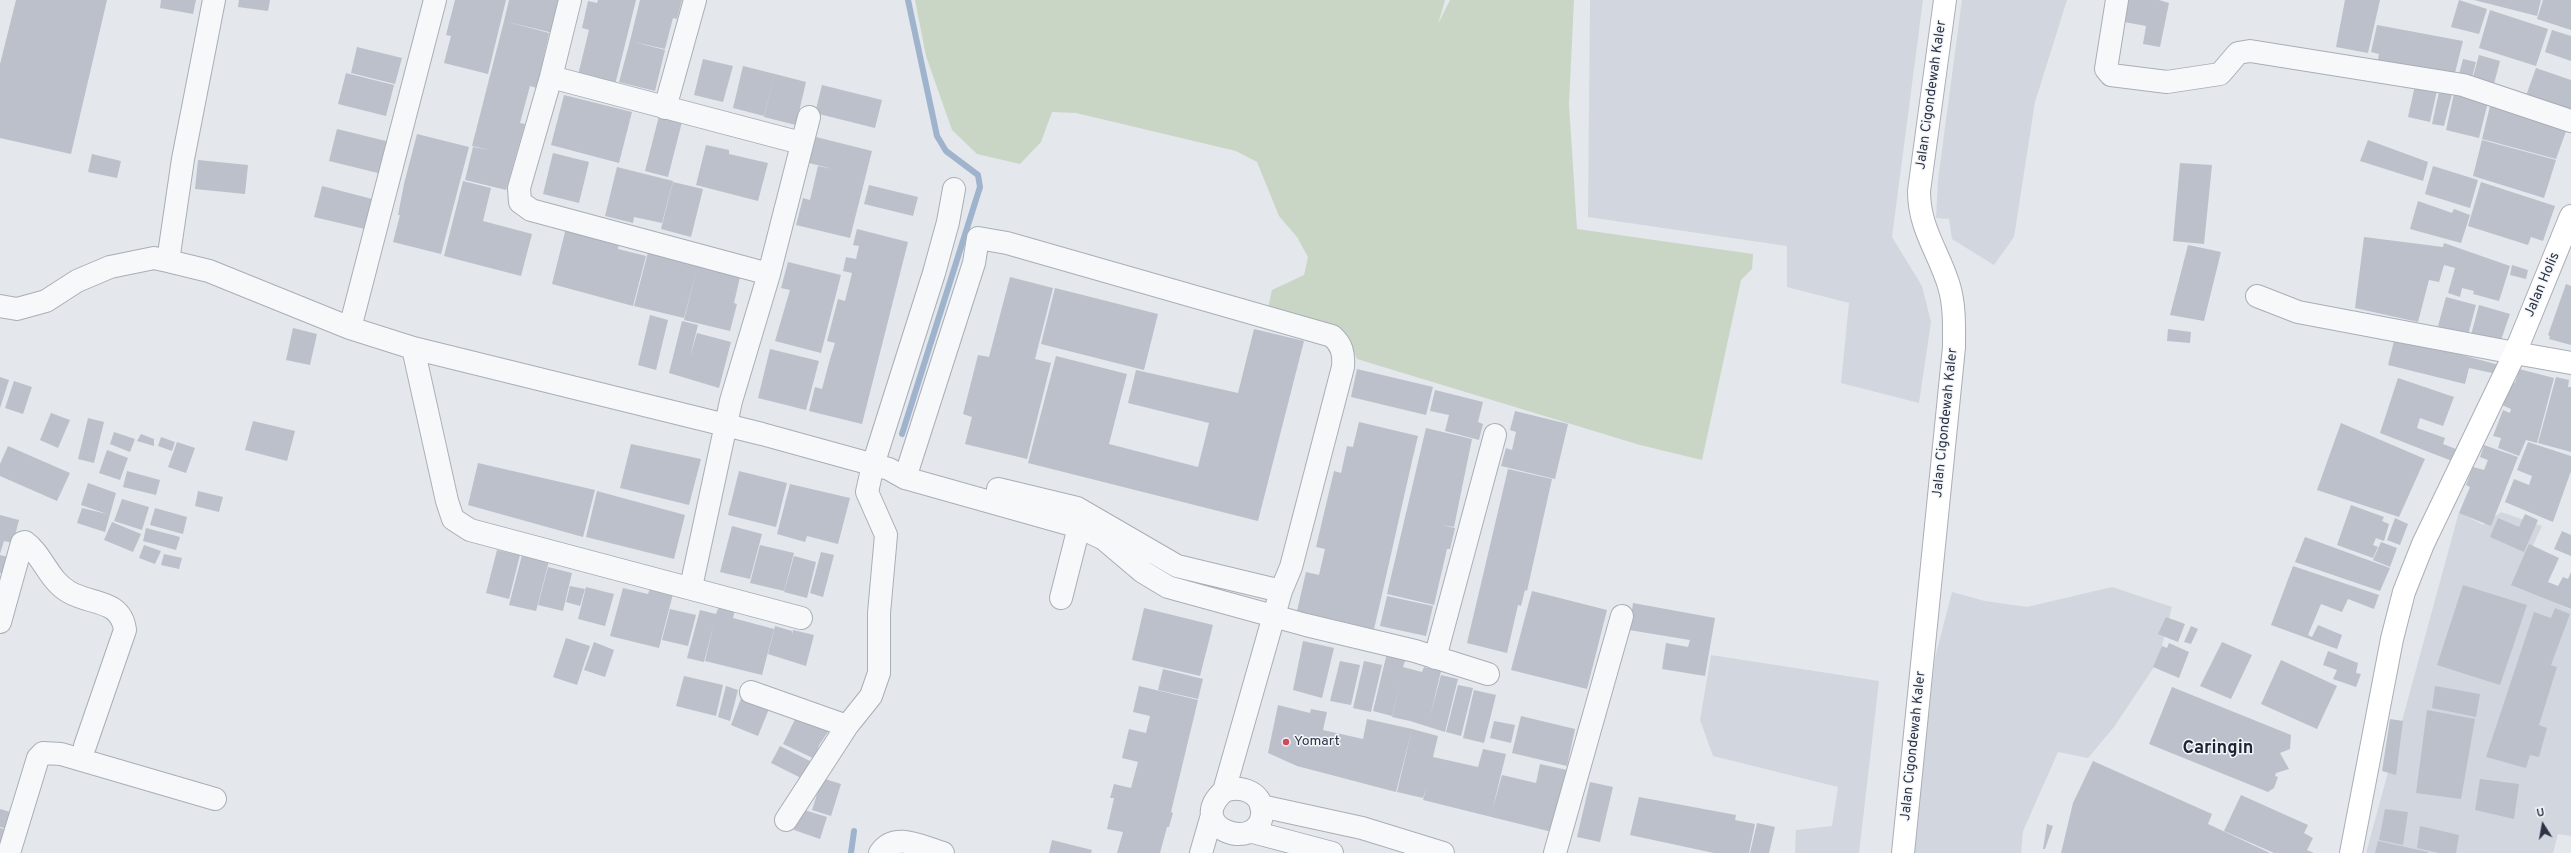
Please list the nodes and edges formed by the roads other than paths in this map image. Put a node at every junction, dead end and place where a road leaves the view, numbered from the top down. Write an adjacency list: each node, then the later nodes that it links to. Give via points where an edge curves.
1 (214, 0): 15 (street, via 183,160)
2 (435, 0): 19 (street)
3 (570, 0): 7 (street)
4 (695, 0): 8 (street)
5 (1945, 0): 52 (main road, Jalan Cigondewah Kaler, via 1919,191 1919,210 1925,232 1949,287 1954,320 1954,347)
6 (2117, 0): 10 (street, via 2106,69 2111,75 2167,82 2220,74 2238,52 2250,51 2463,85)
7 (551, 77): 8 (street); 16 (street, via 520,188 520,202 531,210)
8 (665, 108): 11 (street)
9 (809, 117): 11 (street)
10 (2571, 121)
11 (801, 143): 16 (street)
12 (954, 189): 14 (street)
13 (2571, 216): 21 (main road, Jalan Holis)
14 (962, 238): 25 (street); 25 (street, via 974,263); 28 (street, via 1007,243 1332,336 1341,344 1344,355 1341,374 1291,567)
15 (168, 260): 18 (street, via 154,258 110,267 77,281 46,301 17,309); 19 (street, via 209,271)
16 (769, 274): 23 (street)
17 (2257, 296): 21 (street, via 2298,312)
18 (0, 306)
19 (350, 328): 20 (street)
20 (413, 348): 23 (street); 27 (street, via 453,519 470,530)
21 (2514, 353): 22 (main road); 53 (main road, Jalan Holis, via 2423,544 2404,592 2392,640)
22 (2571, 363)
23 (726, 426): 25 (street); 27 (street)
24 (1495, 435): 34 (street)
25 (894, 470): 26 (street); 28 (street, via 1077,508 1177,566); 37 (street, via 867,492 886,535 879,613 879,673 872,696)
26 (1079, 527): 29 (street); 30 (street, via 1104,539 1143,572 1168,587)
27 (691, 587): 32 (street)
28 (1281, 591): 30 (street)
29 (1061, 598)
30 (1274, 616): 34 (street); 39 (street)
31 (1622, 616): 51 (street)
32 (801, 618)
33 (0, 622): 38 (street, via 22,543 25,542 53,579 68,592 118,611 124,619 125,630)
34 (1435, 658): 35 (street)
35 (1488, 674)
36 (751, 692): 37 (street)
37 (847, 726): 43 (street)
38 (85, 746)
39 (1224, 791): 41 (street, via 1235,787 1246,789 1256,795); 42 (street, via 1212,805)
40 (215, 799): 45 (street, via 61,754 43,753 38,758)
41 (1261, 806): 44 (street, via 1262,815); 50 (street, via 1362,828)
42 (1212, 815): 44 (street, via 1217,827 1228,836); 48 (street)
43 (786, 820)
44 (1243, 841): 49 (street)
45 (9, 853)
46 (880, 853): 47 (street, via 886,845 899,840)
47 (942, 853)
48 (1201, 853)
49 (1332, 853)
50 (1443, 853)
51 (1555, 853)
52 (1903, 853)
53 (2351, 853)

